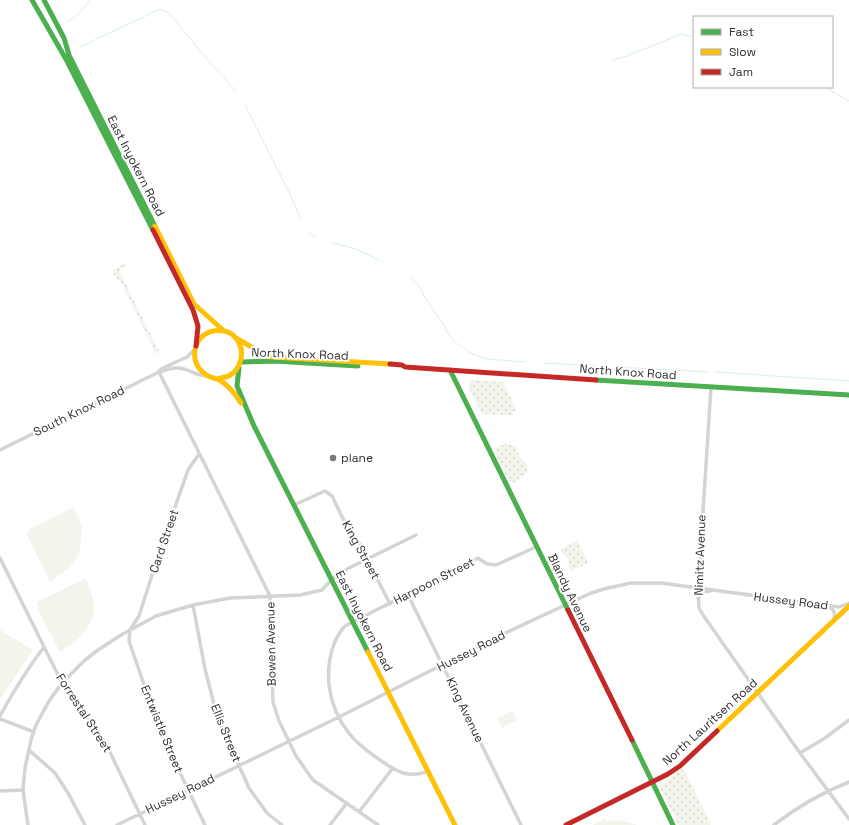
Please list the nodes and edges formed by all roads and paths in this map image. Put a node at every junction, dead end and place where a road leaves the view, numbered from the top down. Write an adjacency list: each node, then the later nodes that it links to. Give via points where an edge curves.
1 (28, 0): 4 (street, East Inyokern Road)
2 (32, 0): 4 (street, East Inyokern Road)
3 (44, 0): 5 (street, East Inyokern Road, via 194,304)
4 (51, 34): 7 (street, East Inyokern Road, via 195,315 198,326)
5 (224, 331): 6 (street); 7 (street, via 217,330 203,335)
6 (236, 338): 8 (street, via 243,353); 9 (street, North Knox Road, via 271,357)
7 (196, 346): 12 (street, South Knox Road, via 186,357); 13 (street, via 195,361)
8 (242, 362): 9 (street, North Knox Road, via 274,361 402,369); 10 (street)
9 (405, 367): 11 (street, North Knox Road)
10 (238, 368): 14 (street, via 229,376); 17 (street, East Inyokern Road, via 237,386)
11 (450, 370): 15 (street, North Knox Road); 22 (street, Blandy Avenue)
12 (158, 372): 13 (street, South Knox Road, via 180,368); 18 (street, South Knox Road); 19 (street, Bowen Avenue)
13 (208, 376): 14 (street)
14 (217, 378): 17 (street, East Inyokern Road, via 237,396)
15 (711, 387): 16 (street, North Knox Road); 26 (street, Nimitz Avenue)
16 (849, 395)
17 (254, 426): 20 (street, East Inyokern Road)
18 (0, 450)
19 (199, 454): 29 (street, Bowen Avenue); 38 (street, Card Street, via 188,470 138,616)
20 (294, 505): 24 (street, King Street, via 325,491 332,496 348,529 360,543); 25 (street, East Inyokern Road)
21 (416, 535): 24 (street)
22 (536, 547): 28 (street, Harpoon Street, via 496,565 487,564 478,558); 32 (street, Blandy Avenue)
23 (0, 558): 39 (street, Forrestal Street)
24 (368, 559): 25 (street); 31 (street, King Street)
25 (331, 579): 29 (street, via 322,590 310,594); 37 (street, East Inyokern Road)
26 (698, 588): 27 (street, Hussey Road); 30 (street, Nimitz Avenue); 32 (street, Hussey Road, via 661,583 632,584 604,589)
27 (714, 591): 30 (street, via 703,592); 35 (street, Hussey Road)
28 (408, 595): 31 (street, Harpoon Street); 40 (street, King Avenue)
29 (270, 596): 34 (street, via 230,598); 49 (street, Bowen Avenue, via 273,702)
30 (698, 598): 43 (street, Nimitz Avenue, via 703,615)
31 (390, 604): 37 (street, Harpoon Street)
32 (565, 604): 40 (street, Hussey Road); 55 (street, Blandy Avenue)
33 (849, 604): 35 (street, Hussey Road); 36 (street, North Lauritsen Road)
34 (193, 605): 38 (street, via 156,616); 52 (street, Ellis Street, via 204,670 217,716)
35 (829, 606): 36 (street, via 835,613)
36 (834, 620): 43 (street, North Lauritsen Road)
37 (353, 622): 42 (street, East Inyokern Road); 45 (street, Harpoon Street, via 345,626 337,636 329,661 329,686)
38 (130, 630): 41 (street, via 85,660); 58 (street, Entwistle Street, via 129,641 153,713)
39 (44, 647): 41 (street, Forrestal Street); 44 (street, via 30,664)
40 (443, 665): 42 (street, Hussey Road); 74 (street, King Avenue)
41 (62, 683): 48 (street, via 45,706); 63 (street, Forrestal Street, via 107,746)
42 (388, 692): 45 (street, Hussey Road); 54 (street, East Inyokern Road)
43 (758, 692): 51 (street, Nimitz Avenue); 55 (street, North Lauritsen Road, via 680,766)
44 (0, 716)
45 (339, 717): 49 (street, Hussey Road); 53 (street, Harpoon Street, via 361,746)
46 (0, 719): 48 (street)
47 (849, 720): 51 (street)
48 (34, 732): 50 (street)
49 (288, 741): 52 (street, Hussey Road); 61 (street, Bowen Avenue, via 300,765 313,780)
50 (29, 750): 57 (street); 66 (street, via 55,773)
51 (800, 753): 59 (street, Nimitz Avenue)
52 (239, 765): 58 (street, Hussey Road); 70 (street, Ellis Street, via 259,804)
53 (392, 769): 54 (street, via 405,774 418,775); 62 (street)
54 (428, 772): 73 (street, East Inyokern Road)
55 (652, 782): 75 (street, North Lauritsen Road); 76 (street, Blandy Avenue)
56 (849, 782): 59 (street)
57 (23, 790): 60 (street); 65 (street)
58 (188, 790): 63 (street, Hussey Road); 69 (street, Entwistle Street)
59 (828, 790): 64 (street, Nimitz Avenue); 77 (street, via 804,803)
60 (0, 791)
61 (346, 804): 62 (street, Bowen Avenue); 71 (street)
62 (359, 812): 72 (street, Bowen Avenue)
63 (140, 814): 67 (street, Hussey Road); 68 (street, Forrestal Street)
64 (849, 819)
65 (28, 825)
66 (85, 825)
67 (117, 825)
68 (145, 825)
69 (205, 825)
70 (282, 825)
71 (330, 825)
72 (378, 825)
73 (455, 825)
74 (521, 825)
75 (566, 825)
76 (673, 825)
77 (774, 825)

